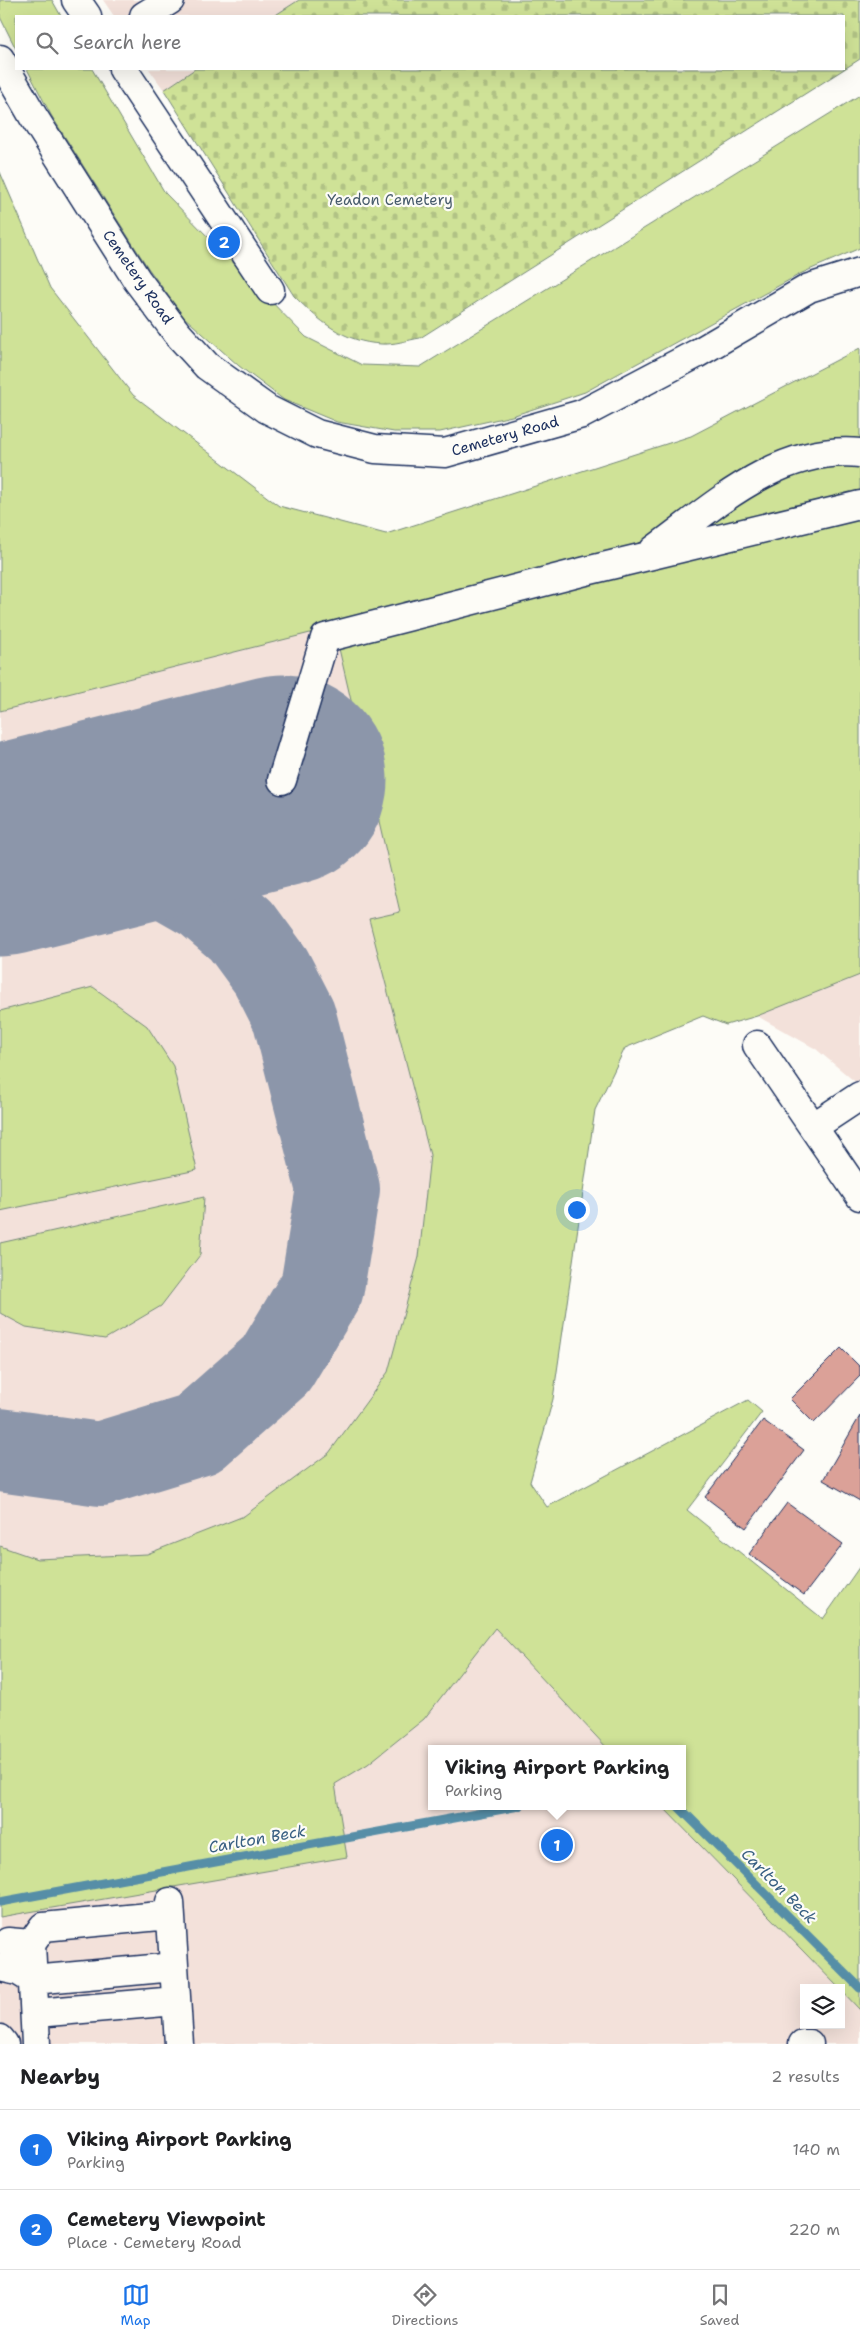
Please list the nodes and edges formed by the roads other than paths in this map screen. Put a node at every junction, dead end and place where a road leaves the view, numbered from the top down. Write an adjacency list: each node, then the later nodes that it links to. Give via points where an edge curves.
1 (76, 0): 3 (street)
2 (170, 0): 4 (street)
3 (86, 15)
4 (146, 15)
5 (0, 59): 7 (street, Cemetery Road, via 137,280 176,333 207,366 267,409 300,426 317,434 375,449 445,453 582,414 696,354 809,288)
6 (124, 70): 8 (street)
7 (860, 272)
8 (270, 290)
9 (860, 453): 11 (street, via 828,454 792,462 754,479 715,503)
10 (860, 505): 11 (street)
11 (647, 556): 12 (street, via 326,638)
12 (282, 780)
13 (758, 1045): 15 (street)
14 (860, 1096): 15 (street)
15 (813, 1127): 16 (street)
16 (860, 1196)
17 (173, 1950): 18 (street); 18 (street, via 43,1926); 22 (street)
18 (25, 1972): 21 (street)
19 (0, 2039): 20 (street)
20 (4, 2044)
21 (36, 2044)
22 (179, 2044)
23 (803, 2044): 24 (street)
24 (810, 2044)

